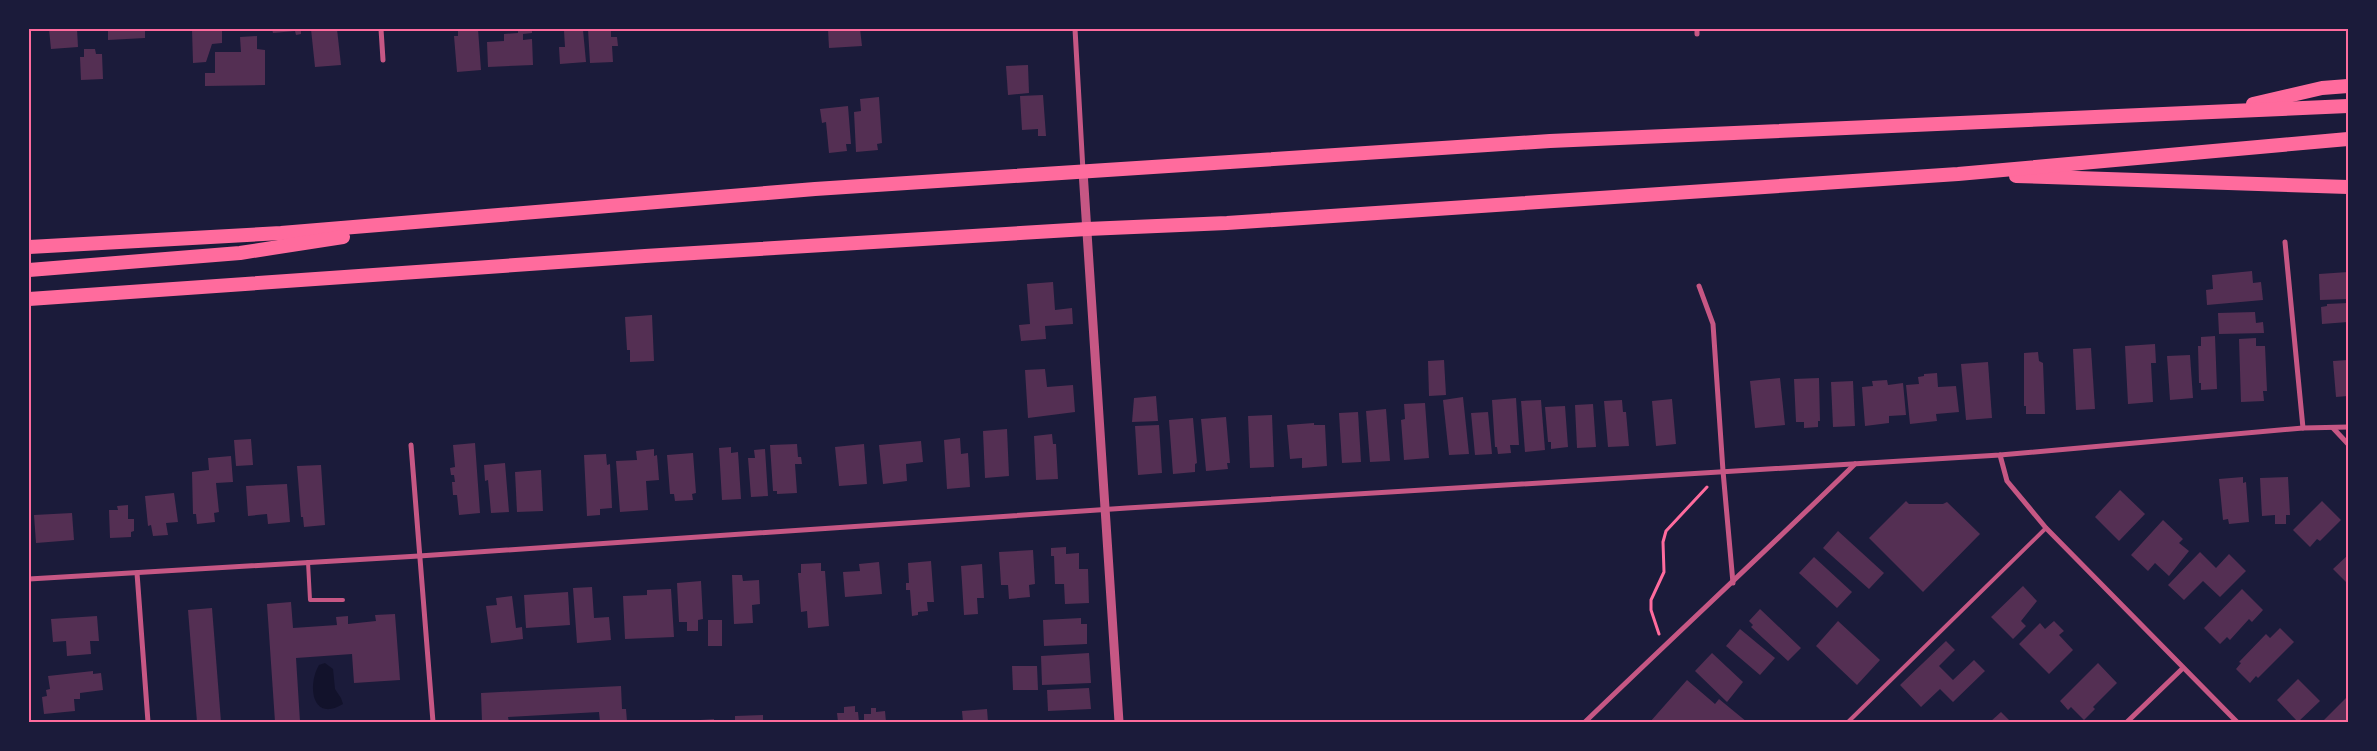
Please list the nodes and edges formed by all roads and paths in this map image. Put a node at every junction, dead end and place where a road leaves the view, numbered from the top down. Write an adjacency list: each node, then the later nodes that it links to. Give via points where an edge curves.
1 (381, 29): 3 (street)
2 (1075, 29): 8 (street)
3 (383, 60)
4 (2348, 86): 6 (highway, via 2322,88)
5 (2348, 106): 6 (highway)
6 (2218, 113): 8 (highway, via 1703,134)
7 (2348, 139): 9 (highway)
8 (1083, 171): 11 (highway, via 805,190); 12 (street)
9 (1958, 174): 10 (highway); 12 (highway, via 1227,224)
10 (2348, 187)
11 (460, 220): 14 (highway); 15 (highway, via 240,253)
12 (1087, 230): 17 (highway, via 645,256); 26 (street)
13 (2286, 242): 19 (street)
14 (29, 247)
15 (29, 270)
16 (1699, 286): 25 (street, via 1713,324)
17 (29, 299)
18 (2348, 427): 20 (street)
19 (2302, 428): 20 (street); 23 (street)
20 (2333, 428): 21 (street)
21 (2348, 444)
22 (410, 445): 28 (street)
23 (2000, 456): 24 (street); 27 (street, via 2007,481)
24 (1855, 464): 25 (street); 32 (street)
25 (1723, 471): 26 (street); 32 (street); 34 (path, via 1666,531 1664,572 1651,600 1651,610)
26 (1105, 509): 28 (street); 38 (street)
27 (2046, 528): 35 (street); 40 (lane)
28 (419, 556): 29 (street); 37 (street)
29 (308, 562): 30 (street); 33 (lane, via 310,600)
30 (137, 573): 31 (street); 36 (street)
31 (29, 579)
32 (1733, 583): 34 (street)
33 (343, 600)
34 (1663, 646): 39 (street)
35 (2183, 668): 41 (street); 42 (street)
36 (148, 722)
37 (433, 722)
38 (1119, 722)
39 (1585, 722)
40 (1848, 722)
41 (2127, 722)
42 (2236, 722)

